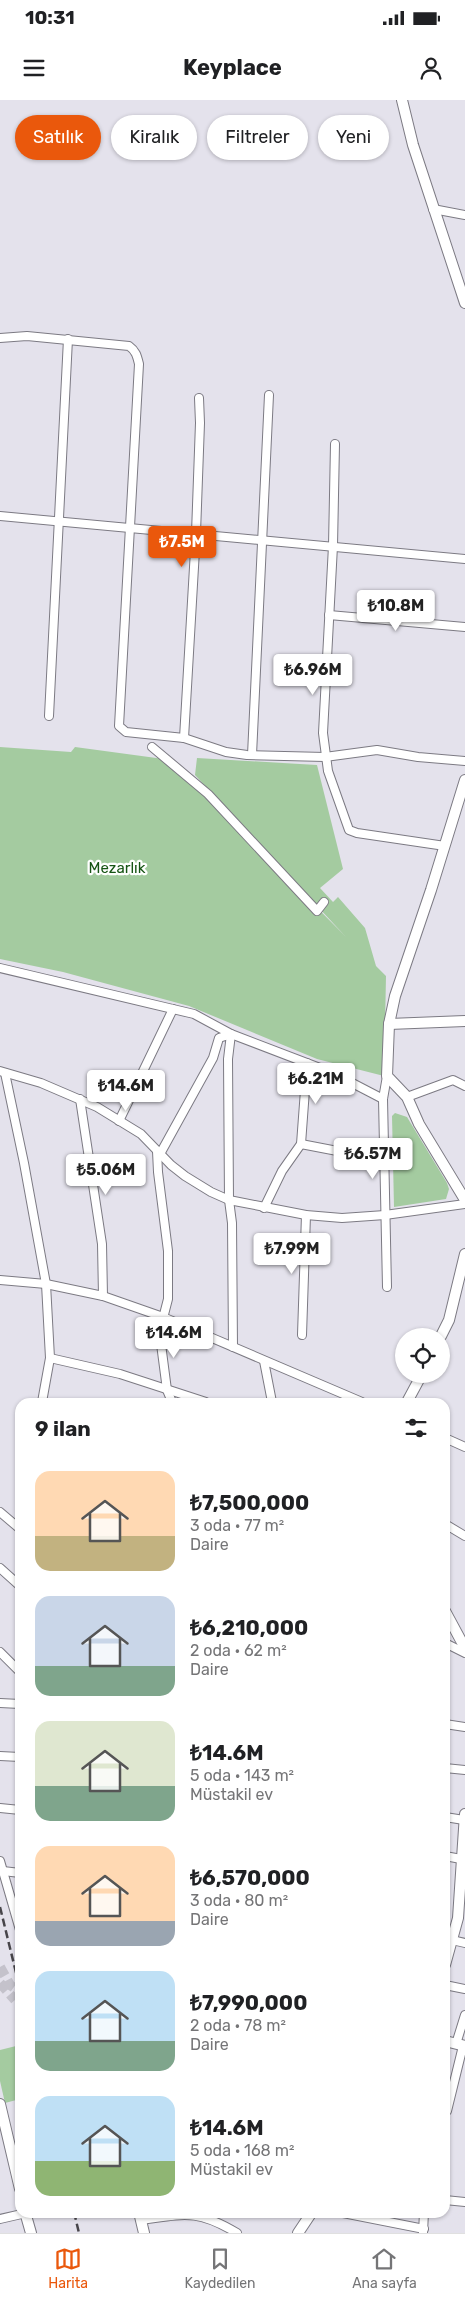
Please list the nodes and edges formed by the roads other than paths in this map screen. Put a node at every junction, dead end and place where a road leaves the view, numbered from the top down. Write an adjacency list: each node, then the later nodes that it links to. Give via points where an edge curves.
1 (402, 100): 2 (street)
2 (433, 209): 3 (street); 4 (street)
3 (465, 215)
4 (465, 303)
5 (0, 338): 6 (street)
6 (68, 339): 11 (street); 12 (street, via 129,346 137,356)
7 (269, 395): 14 (street)
8 (199, 398): 13 (street)
9 (335, 444): 15 (street)
10 (0, 516): 11 (street)
11 (59, 521): 12 (street); 19 (street)
12 (129, 527): 13 (street); 20 (street, via 119,726 126,732)
13 (196, 533): 14 (street); 20 (street)
14 (264, 540): 15 (street); 22 (street)
15 (333, 546): 16 (street); 17 (street)
16 (465, 559)
17 (329, 615): 18 (street); 23 (street, via 323,715)
18 (465, 627)
19 (49, 716)
20 (184, 738): 22 (street, via 226,752)
21 (152, 747): 27 (street, via 208,794 317,911)
22 (252, 755): 23 (street)
23 (325, 757): 24 (street, via 377,750); 26 (street, via 349,830)
24 (465, 761)
25 (465, 780): 26 (street)
26 (445, 846): 31 (street, via 395,996)
27 (324, 902)
28 (0, 968): 29 (street)
29 (173, 1009): 32 (street, via 194,1014); 40 (street)
30 (465, 1021): 31 (street)
31 (389, 1024): 35 (street)
32 (231, 1034): 33 (street); 42 (street, via 218,1038 213,1058); 44 (street, via 228,1059)
33 (307, 1063): 39 (street); 41 (street)
34 (3, 1072): 38 (street); 52 (street)
35 (387, 1076): 37 (street); 39 (street)
36 (465, 1086): 37 (street, via 453,1080)
37 (407, 1096): 45 (street, via 419,1124)
38 (80, 1099): 40 (street); 54 (street, via 102,1244)
39 (384, 1099): 43 (street)
40 (119, 1121): 42 (street, via 141,1134)
41 (301, 1144): 43 (street); 47 (street, via 282,1171)
42 (159, 1151): 44 (street, via 185,1176); 55 (street, via 158,1172 168,1251 168,1299)
43 (384, 1160): 49 (street)
44 (229, 1200): 47 (street); 58 (street)
45 (465, 1200)
46 (465, 1204): 49 (street)
47 (264, 1208): 48 (street)
48 (306, 1215): 49 (street, via 342,1218); 57 (street)
49 (385, 1216): 53 (street)
50 (465, 1254): 56 (street, via 456,1297)
51 (0, 1280): 52 (street)
52 (46, 1284): 54 (street); 59 (street)
53 (387, 1287)
54 (103, 1296): 55 (street)
55 (163, 1317): 58 (street); 62 (street, via 161,1344)
56 (445, 1328)
57 (302, 1335)
58 (233, 1347): 60 (street)
59 (50, 1358): 62 (street, via 120,1374); 63 (street)
60 (264, 1361): 66 (street); 67 (street)
61 (417, 1383): 68 (street)
62 (167, 1390): 64 (street); 65 (street)
63 (43, 1398)
64 (170, 1398)
65 (193, 1398)
66 (271, 1398)
67 (345, 1398)
68 (409, 1398)
69 (450, 1440): 70 (street)
70 (465, 1447)
71 (0, 1512): 72 (street)
72 (15, 1525)
73 (450, 1527): 74 (street)
74 (465, 1536)
75 (0, 1568): 76 (street)
76 (15, 1582)
77 (450, 1620): 79 (street)
78 (450, 1646): 81 (street)
79 (465, 1648)
80 (0, 1652): 82 (street)
81 (465, 1653)
82 (15, 1667)
83 (0, 1703): 84 (street)
84 (15, 1704)
85 (450, 1725): 86 (street)
86 (465, 1727)
87 (0, 1756): 88 (street)
88 (15, 1757)
89 (450, 1768): 90 (street)
90 (465, 1770)
91 (0, 1808): 92 (street)
92 (15, 1810)
93 (450, 1817): 94 (street)
94 (464, 1817): 95 (street)
95 (463, 1854): 96 (street); 101 (street, via 458,1918)
96 (450, 1855)
97 (0, 1860): 98 (street)
98 (3, 1871): 99 (street); 100 (street)
99 (15, 1872)
100 (15, 1913)
101 (452, 1940): 102 (street); 103 (street)
102 (465, 1943)
103 (450, 1947)
104 (450, 1986): 105 (street)
105 (465, 1989)
106 (465, 2015): 107 (street)
107 (462, 2045): 108 (street)
108 (450, 2095)
109 (0, 2104): 110 (street)
110 (2, 2119): 111 (street)
111 (15, 2170)
112 (450, 2200): 113 (street)
113 (465, 2202)
114 (15, 2216): 121 (street)
115 (27, 2218): 123 (street)
116 (140, 2218): 124 (street)
117 (214, 2218): 125 (street)
118 (308, 2218): 126 (street)
119 (365, 2218): 122 (street)
120 (424, 2218): 122 (street)
121 (0, 2219)
122 (424, 2231)
123 (31, 2233)
124 (144, 2233)
125 (236, 2233)
126 (298, 2233)

